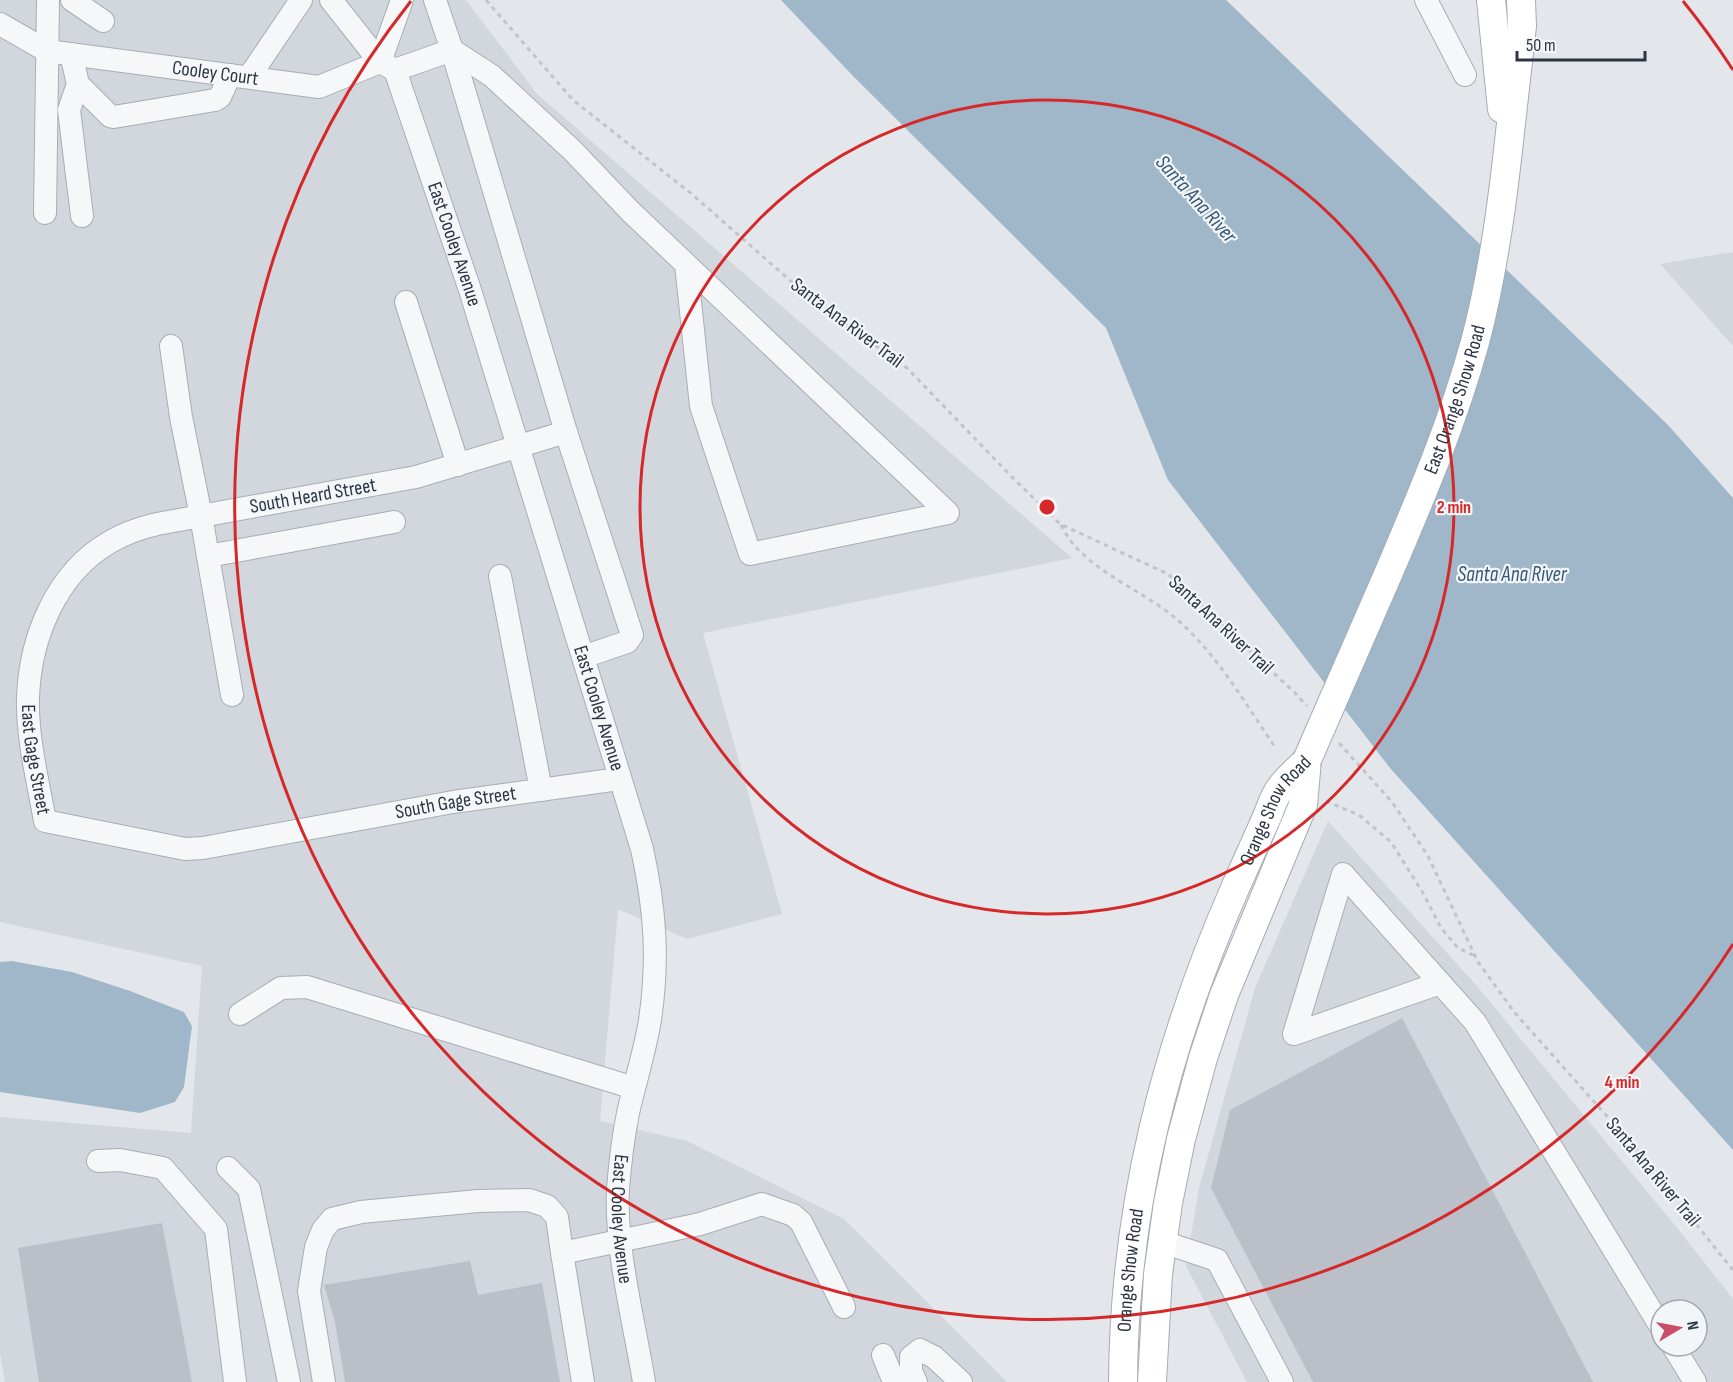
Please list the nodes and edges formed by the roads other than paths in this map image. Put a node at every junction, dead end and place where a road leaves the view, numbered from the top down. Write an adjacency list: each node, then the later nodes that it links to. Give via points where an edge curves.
1 (48, 0): 13 (street)
2 (72, 0): 10 (street)
3 (301, 0): 17 (street)
4 (331, 0): 15 (street, East Cooley Avenue)
5 (402, 0): 15 (street)
6 (435, 0): 12 (street)
7 (1426, 0): 16 (street)
8 (1491, 0): 19 (main road, East Orange Show Road)
9 (1521, 0): 19 (main road, East Orange Show Road, via 1522,26)
10 (103, 21)
11 (0, 24): 13 (street)
12 (452, 50): 15 (street, Cooley Court); 22 (street, via 492,76); 25 (street)
13 (47, 51): 14 (street, Cooley Court); 20 (street)
14 (71, 54): 17 (street, Cooley Court); 18 (street)
15 (387, 66): 17 (street, Cooley Court, via 319,87); 26 (street, East Cooley Avenue, via 470,290)
16 (1465, 75)
17 (239, 76): 18 (street, via 215,100 114,117)
18 (78, 84): 21 (street, via 69,110)
19 (1507, 159): 35 (main road, East Orange Show Road, bridge, via 1487,292 1458,398 1425,488)
20 (45, 213)
21 (82, 216)
22 (686, 264): 22 (street, via 931,497 948,513 750,555 701,406)
23 (406, 302): 27 (street)
24 (171, 346): 28 (street)
25 (566, 432): 26 (street, South Heard Street); 33 (street, via 632,635 627,642)
26 (517, 447): 27 (street, South Heard Street); 33 (street, East Cooley Avenue)
27 (458, 465): 28 (street, South Heard Street, via 398,481)
28 (201, 516): 30 (street, South Heard Street, via 148,526); 31 (street)
29 (394, 522): 31 (street)
30 (108, 542): 38 (street, East Gage Street, via 64,583 36,646 28,698 45,821 184,849)
31 (208, 556): 34 (street)
32 (500, 576): 37 (street)
33 (583, 657): 36 (street, East Cooley Avenue)
34 (232, 695)
35 (1307, 760): 41 (main road, Orange Show Road, via 1279,790 1218,927); 42 (main road, Orange Show Road, via 1303,805)
36 (619, 779): 37 (street, South Gage Street); 43 (street, East Cooley Avenue, via 642,849 656,942 650,1022)
37 (541, 790): 38 (street, South Gage Street)
38 (293, 831)
39 (1440, 983): 39 (street, via 1343,874 1294,1034 1384,1002); 49 (street, via 1475,1022)
40 (240, 1014): 43 (street, via 282,988 307,987)
41 (1183, 1020): 42 (main road); 61 (main road, Orange Show Road, via 1164,1081 1139,1198 1128,1274)
42 (1213, 1028): 47 (main road, Orange Show Road, via 1181,1139)
43 (634, 1088): 46 (street, East Cooley Avenue, via 618,1190)
44 (98, 1161): 53 (street, via 120,1160 163,1168 216,1229)
45 (228, 1168): 54 (street, via 249,1189)
46 (621, 1240): 48 (street); 50 (street, via 700,1224 762,1204 793,1215 801,1222); 57 (street, East Cooley Avenue)
47 (1163, 1242): 62 (main road, Orange Show Road); 63 (street, via 1217,1260)
48 (562, 1253): 55 (street, via 557,1217 548,1206 529,1200 361,1212 332,1219 316,1247 309,1291); 56 (street)
49 (1649, 1306)
50 (844, 1307)
51 (883, 1355): 58 (street)
52 (1680, 1358): 64 (street)
53 (235, 1382)
54 (289, 1382)
55 (324, 1382)
56 (583, 1382)
57 (644, 1382)
58 (894, 1382)
59 (916, 1382): 60 (street, via 911,1357 920,1350 934,1357)
60 (960, 1382)
61 (1123, 1382)
62 (1152, 1382)
63 (1282, 1382)
64 (1695, 1382)

